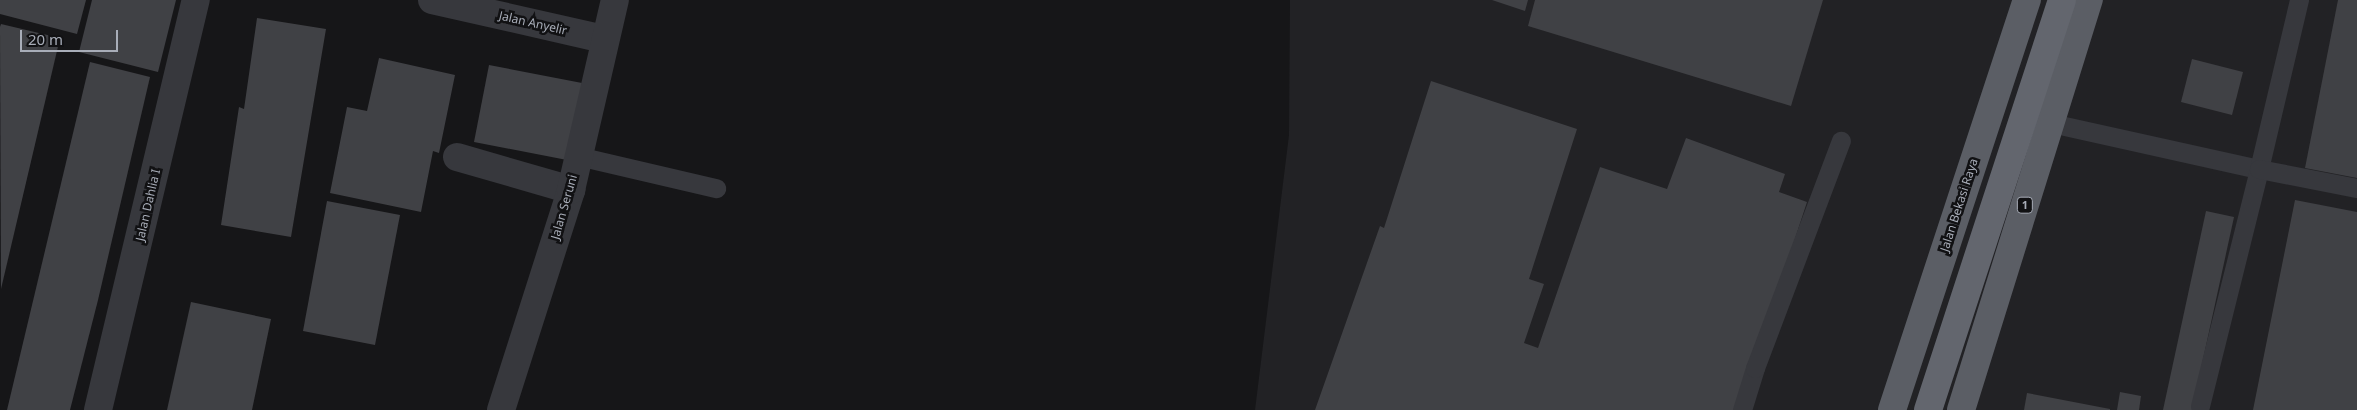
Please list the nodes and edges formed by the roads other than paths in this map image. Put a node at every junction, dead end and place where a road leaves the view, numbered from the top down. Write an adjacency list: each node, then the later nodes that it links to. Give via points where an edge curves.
1 (196, 0): 21 (street, Jalan Dahlia I)
2 (432, 0): 8 (street, Jalan Anyelir)
3 (615, 0): 9 (street, Jalan Seruni)
4 (2027, 0): 15 (highway, Jalan Bekasi Raya)
5 (2062, 0): 25 (highway, bridge)
6 (2089, 0): 10 (highway, 1)
7 (2299, 0): 14 (lane)
8 (499, 9): 9 (street, Jalan Anyelir)
9 (603, 46): 12 (street, Jalan Seruni)
10 (2051, 123): 14 (lane); 19 (highway, 1)
11 (1841, 141): 23 (lane)
12 (578, 156): 16 (lane); 18 (street, Jalan Seruni)
13 (457, 157): 18 (street)
14 (2259, 170): 17 (lane); 20 (lane)
15 (1965, 186): 19 (highway); 24 (highway, Jalan Bekasi Raya)
16 (716, 188)
17 (2357, 188)
18 (571, 190): 22 (street, Jalan Seruni)
19 (2022, 214): 26 (highway, 1)
20 (2200, 406)
21 (98, 410)
22 (501, 410)
23 (1742, 410)
24 (1892, 410)
25 (1928, 410)
26 (1961, 410)

